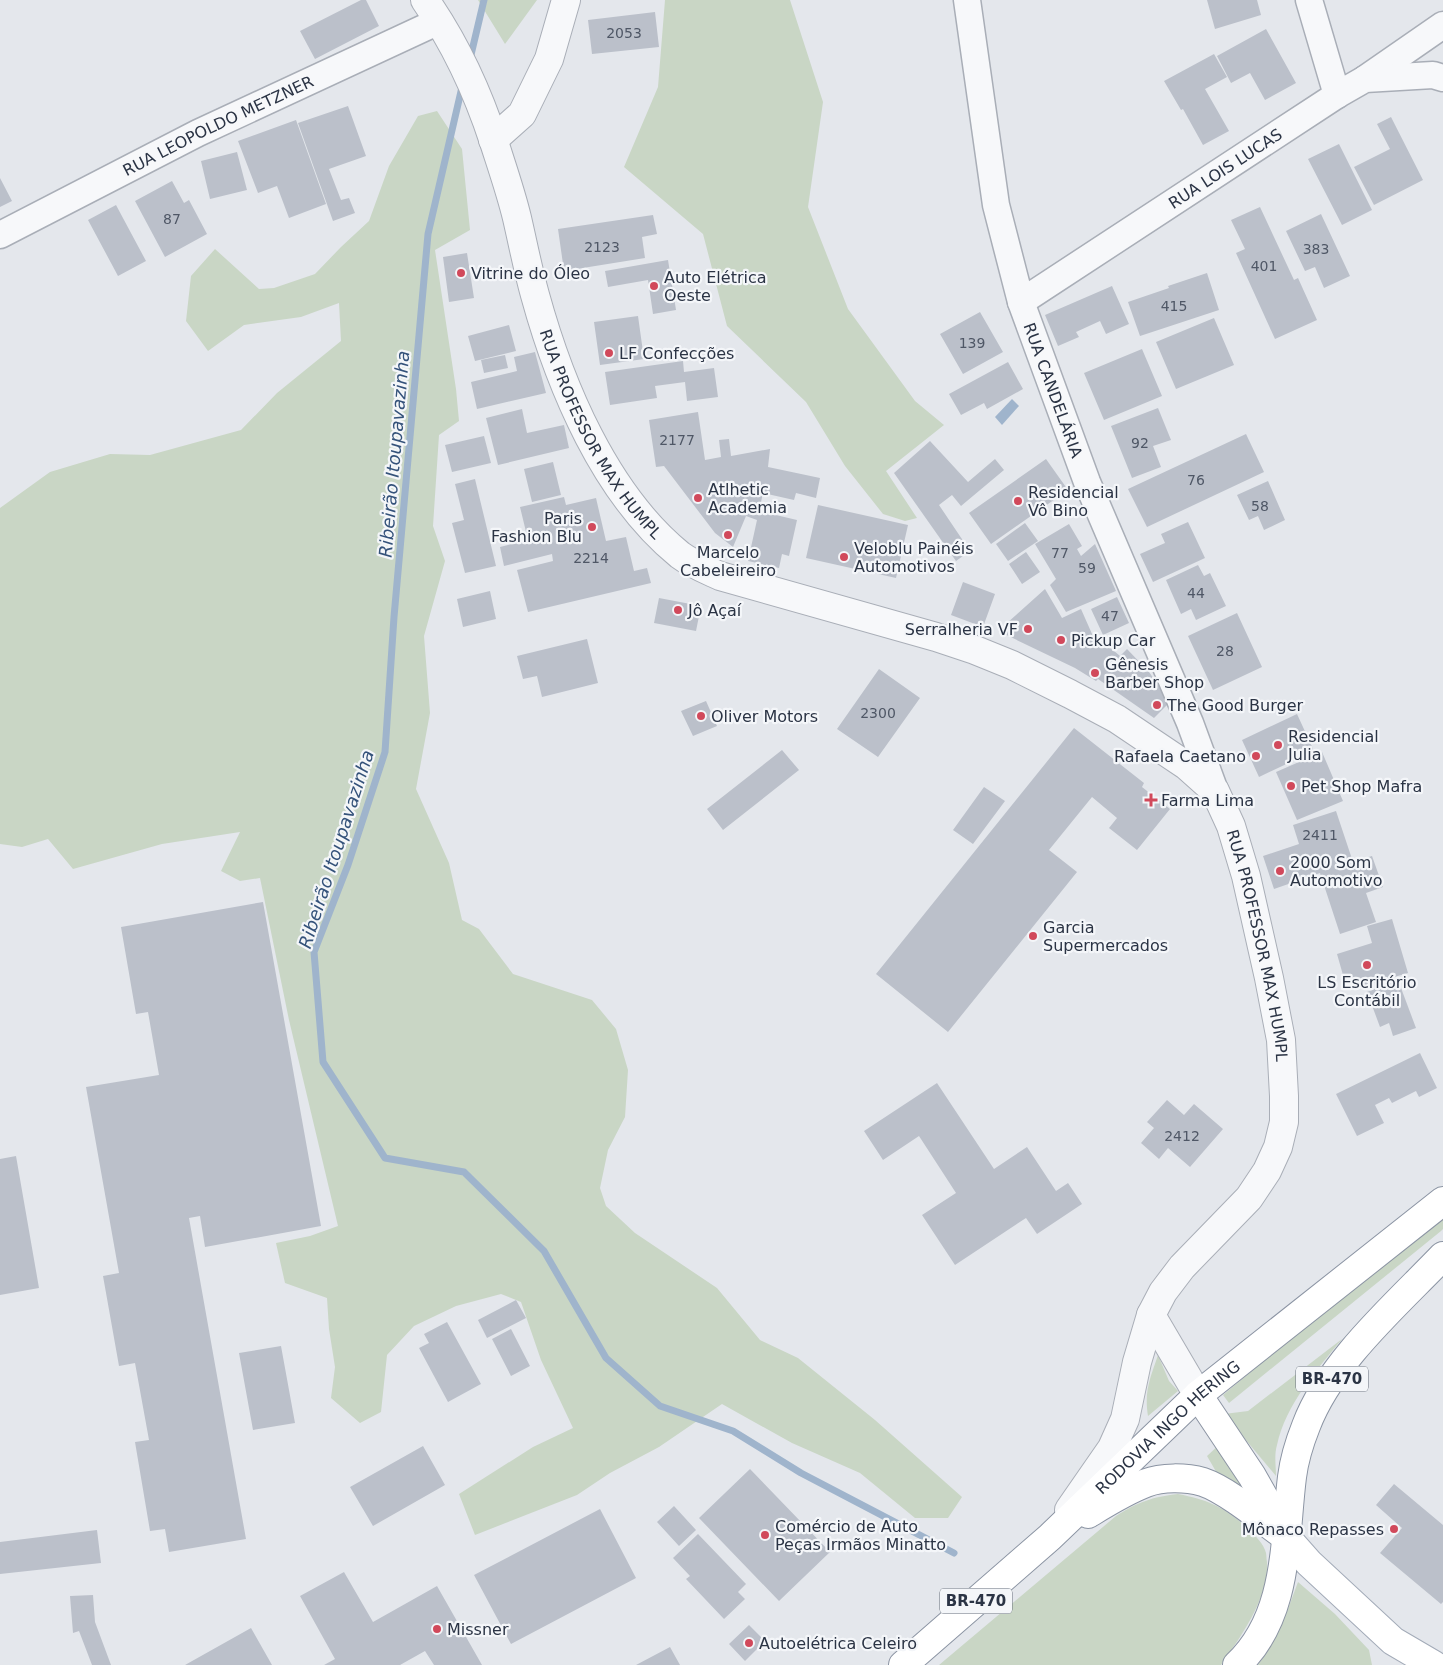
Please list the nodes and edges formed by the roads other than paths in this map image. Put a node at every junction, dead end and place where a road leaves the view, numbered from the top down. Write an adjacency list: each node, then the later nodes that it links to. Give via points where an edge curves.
1 (566, 0): 9 (street, via 549,59 522,114)
2 (967, 0): 11 (street, RUA CANDELÁRIA, via 996,205)
3 (1309, 0): 8 (street)
4 (432, 11): 9 (street, RUA PROFESSOR MAX HUMPL, via 462,64); 10 (street, RUA LEOPOLDO METZNER)
5 (1443, 25): 7 (street)
6 (1443, 78): 7 (street, RUA LOIS LUCAS, via 1433,75)
7 (1365, 79): 8 (street, RUA LOIS LUCAS)
8 (1337, 95): 11 (street, RUA LOIS LUCAS)
9 (493, 140): 12 (street, RUA PROFESSOR MAX HUMPL, via 517,216 546,331 579,413 629,502 681,556 732,580 936,637 1012,665 1117,719 1166,751)
10 (0, 234)
11 (1021, 302): 12 (street, RUA CANDELÁRIA, via 1087,482 1190,722)
12 (1216, 791): 15 (street, RUA PROFESSOR MAX HUMPL, via 1246,876 1269,978 1281,1040 1284,1122 1271,1163 1249,1198 1182,1267 1162,1292)
13 (1443, 1201): 16 (main road, RODOVIA INGO HERING / BR-470)
14 (1443, 1256): 17 (main road, BR-470, via 1358,1344 1322,1392 1306,1426 1292,1474)
15 (1151, 1315): 16 (street); 18 (street, RUA PROFESSOR MAX HUMPL, via 1125,1419 1112,1448)
16 (1198, 1395): 17 (main road, via 1252,1476); 18 (main road, RODOVIA INGO HERING / BR-470)
17 (1286, 1537): 18 (main road, via 1203,1482 1167,1478 1146,1483 1113,1499); 19 (main road); 21 (main road, BR-470, via 1285,1562 1277,1597 1262,1632)
18 (1050, 1538): 20 (main road, RODOVIA INGO HERING / BR-470)
19 (1393, 1653): 22 (main road)
20 (903, 1665)
21 (1237, 1665)
22 (1434, 1665)

